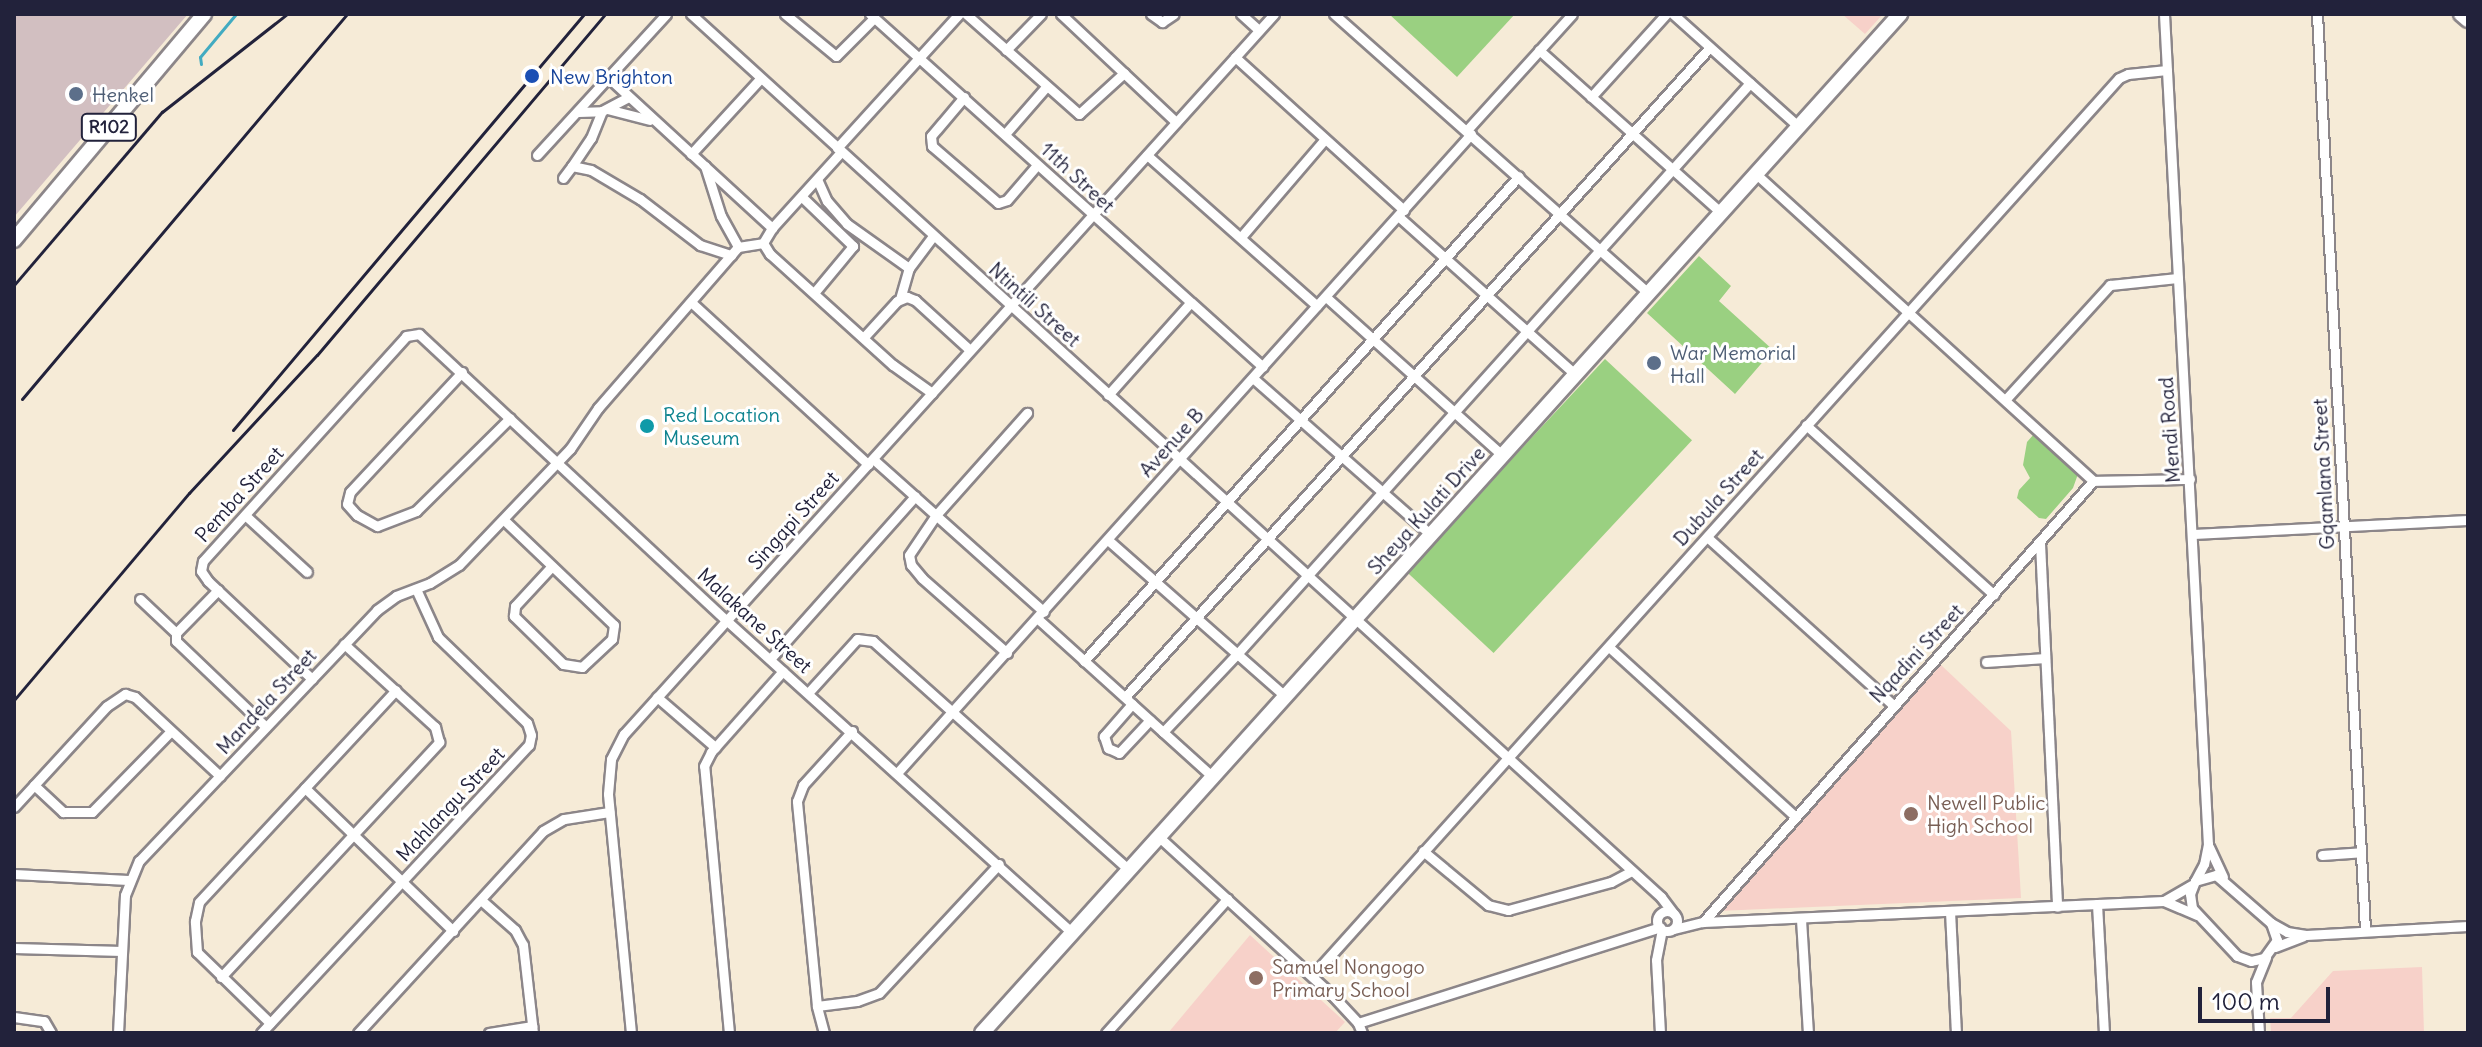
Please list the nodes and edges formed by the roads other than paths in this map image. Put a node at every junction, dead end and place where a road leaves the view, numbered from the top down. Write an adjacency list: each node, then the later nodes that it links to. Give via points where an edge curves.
1 (204, 14): 69 (street, R102)
2 (666, 14): 31 (street)
3 (691, 14): 32 (street, Ntintili Street)
4 (785, 14): 21 (street, via 836,56)
5 (959, 14): 27 (street)
6 (966, 14): 25 (street)
7 (1041, 14): 25 (street)
8 (1061, 14): 30 (street)
9 (1151, 14): 10 (street, via 1162,22)
10 (1174, 14)
11 (1241, 14): 23 (street)
12 (1274, 14): 23 (street, Singapi Street)
13 (1334, 14): 43 (street)
14 (1572, 14): 26 (street, Avenue B)
15 (1666, 14): 37 (street)
16 (1673, 14): 24 (street)
17 (1900, 14): 42 (street, Sheya Kulati Drive)
18 (2164, 14): 29 (street, Mendi Road)
19 (2317, 14): 118 (street, Gqamlana Street)
20 (2461, 14): 22 (street)
21 (872, 16): 27 (street, 11th Street)
22 (2468, 20)
23 (1259, 30): 28 (street, Singapi Street)
24 (1710, 47): 33 (street); 45 (street)
25 (1006, 50): 34 (street)
26 (1539, 50): 37 (street); 43 (street, Avenue B)
27 (920, 56): 36 (street, 11th Street); 47 (street)
28 (1235, 57): 41 (street, Singapi Street); 46 (street)
29 (2167, 70): 75 (street, Mendi Road); 85 (street, Dubula Street, via 2119,78)
30 (1124, 73): 34 (street, via 1081,114); 41 (street)
31 (609, 78): 35 (street); 39 (street)
32 (760, 79): 47 (street, Ntintili Street); 48 (street)
33 (1750, 83): 42 (street); 54 (street)
34 (1046, 87): 44 (street)
35 (628, 97): 38 (street); 40 (street)
36 (964, 97): 44 (street, 11th Street); 51 (street, via 931,136 932,146 998,203 1007,200)
37 (1591, 97): 45 (street)
38 (604, 110): 39 (street); 40 (street); 52 (street)
39 (578, 112): 49 (street)
40 (654, 121): 48 (street)
41 (1176, 122): 50 (street, Singapi Street)
42 (1798, 126): 55 (street, Sheya Kulati Drive)
43 (1469, 132): 56 (street); 63 (street, Avenue B)
44 (1005, 134): 51 (street, 11th Street)
45 (1633, 134): 54 (street); 64 (street)
46 (1324, 140): 63 (street); 68 (street)
47 (839, 150): 58 (street); 67 (street, Ntintili Street)
48 (691, 154): 53 (street)
49 (537, 155)
50 (1147, 155): 65 (street, Singapi Street); 68 (street)
51 (1037, 165): 65 (street, 11th Street)
52 (572, 166): 57 (street); 72 (street, via 591,170 640,199 700,245)
53 (705, 166): 66 (street); 72 (street)
54 (1671, 169): 62 (street); 71 (street)
55 (1755, 173): 62 (street, Sheya Kulati Drive); 85 (street)
56 (1519, 176): 64 (street); 73 (street)
57 (563, 178)
58 (817, 179): 59 (street); 60 (street)
59 (802, 197): 61 (street); 66 (street)
60 (827, 201): 61 (street); 74 (street, via 868,241)
61 (811, 205): 76 (street, via 853,246)
62 (1720, 212): 77 (street, Sheya Kulati Drive)
63 (1401, 213): 73 (street); 79 (street, Avenue B)
64 (1560, 213): 71 (street); 78 (street)
65 (1092, 215): 82 (street, 11th Street); 84 (street, Singapi Street)
66 (772, 228): 70 (street)
67 (933, 236): 74 (street); 84 (street, Ntintili Street)
68 (1241, 237): 83 (street)
69 (14, 240)
70 (763, 243): 72 (street); 76 (street)
71 (1600, 249): 77 (street); 87 (street)
72 (735, 251): 81 (street, Mandela Street)
73 (1446, 258): 78 (street); 89 (street)
74 (909, 268): 80 (street)
75 (2178, 278): 98 (street, via 2110,285); 109 (street, Mendi Road)
76 (814, 293): 88 (street)
77 (1648, 293): 93 (street, Sheya Kulati Drive)
78 (1486, 295): 87 (street); 94 (street)
79 (1326, 297): 83 (street, Avenue B); 89 (street)
80 (900, 299): 88 (street); 90 (street, via 915,300)
81 (692, 303): 107 (street, Mandela Street, via 598,408); 108 (street)
82 (1190, 303): 91 (street, 11th Street); 97 (street)
83 (1317, 306): 91 (street, Avenue B)
84 (1011, 307): 90 (street, Singapi Street); 97 (street, Ntintili Street)
85 (1908, 312): 98 (street); 103 (street, Dubula Street)
86 (414, 332): 92 (street, Malakane Street); 114 (street, Pemba Street)
87 (1527, 332): 93 (street); 99 (street)
88 (864, 337): 96 (street)
89 (1372, 338): 94 (street); 102 (street)
90 (970, 350): 96 (street, Singapi Street)
91 (1263, 367): 95 (street, Avenue B)
92 (462, 372): 101 (street, Malakane Street); 101 (street, via 350,492 347,504 357,515 377,526 416,511)
93 (1575, 374): 104 (street, Sheya Kulati Drive)
94 (1414, 376): 99 (street); 105 (street)
95 (1253, 378): 102 (street); 106 (street, Avenue B)
96 (932, 393): 108 (street, Singapi Street)
97 (1108, 395): 106 (street, Ntintili Street)
98 (2005, 400): 110 (street)
99 (1454, 412): 104 (street); 111 (street)
100 (1027, 413): 115 (street)
101 (510, 418): 107 (street, Malakane Street)
102 (1302, 421): 105 (street); 113 (street)
103 (1806, 425): 121 (street, Dubula Street); 131 (street)
104 (1502, 455): 120 (street, Sheya Kulati Drive)
105 (1342, 457): 111 (street); 123 (street)
106 (1179, 460): 113 (street, Ntintili Street); 122 (street, Avenue B)
107 (558, 462): 116 (street, Mandela Street); 135 (street, Malakane Street)
108 (870, 462): 112 (street); 135 (street, Singapi Street)
109 (2190, 479): 110 (street); 119 (street, Mendi Road)
110 (2093, 481): 124 (street, Nqadini Street)
111 (1383, 492): 120 (street); 127 (street)
112 (915, 496): 115 (street); 143 (street)
113 (1225, 503): 123 (street, Ntintili Street); 128 (street)
114 (245, 515): 126 (street); 130 (street, Pemba Street, via 203,561 203,575)
115 (936, 515): 133 (street); 140 (street, via 910,550 911,565)
116 (504, 520): 125 (street); 129 (street, Mandela Street, via 459,565)
117 (2468, 520): 118 (street)
118 (2344, 528): 119 (street); 174 (street, Gqamlana Street)
119 (2193, 534): 172 (street, Mendi Road)
120 (1431, 535): 136 (street, Sheya Kulati Drive)
121 (1707, 537): 139 (street, Dubula Street); 153 (street)
122 (1108, 540): 128 (street); 133 (street, Avenue B)
123 (1266, 540): 127 (street, Ntintili Street); 134 (street)
124 (2040, 543): 131 (street, Nqadini Street); 142 (street)
125 (552, 566): 125 (street, via 515,606 514,616 563,664 582,667 612,639 614,625)
126 (307, 572)
127 (1306, 577): 136 (street, Ntintili Street); 141 (street)
128 (1156, 581): 134 (street); 144 (street)
129 (416, 589): 138 (street, Mandela Street, via 386,602); 182 (street, Mahlangu Street, via 438,637 527,723 531,735 526,750)
130 (218, 590): 137 (street); 147 (street, Pemba Street)
131 (1994, 595): 153 (street, Nqadini Street)
132 (140, 599): 137 (street)
133 (1041, 616): 140 (street, Avenue B); 144 (street)
134 (1197, 617): 141 (street); 152 (street)
135 (726, 620): 143 (street, Malakane Street); 151 (street, Singapi Street)
136 (1355, 621): 150 (street, Sheya Kulati Drive); 161 (street, Ntintili Street)
137 (176, 633): 156 (street, via 176,641)
138 (344, 644): 147 (street, Mandela Street); 148 (street)
139 (1609, 647): 161 (street, Dubula Street); 169 (street)
140 (1007, 653): 154 (street, Avenue B)
141 (1238, 653): 150 (street); 159 (street)
142 (2045, 658): 145 (street); 189 (street)
143 (770, 659): 146 (street, Malakane Street)
144 (1084, 661): 152 (street)
145 (1986, 662)
146 (783, 671): 149 (street, Malakane Street); 160 (street)
147 (312, 679): 156 (street, Mandela Street)
148 (396, 690): 166 (street); 170 (street, via 435,727 439,742)
149 (808, 693): 154 (street, via 853,643 865,638); 158 (street, Malakane Street)
150 (1285, 696): 164 (street, Sheya Kulati Drive)
151 (657, 697): 160 (street); 168 (street, Singapi Street, via 616,747 609,770)
152 (1128, 701): 155 (street); 155 (street, via 1104,736 1108,748 1121,751)
153 (1892, 704): 169 (street, Nqadini Street)
154 (953, 712): 162 (street, Avenue B); 177 (street)
155 (1150, 720): 159 (street)
156 (266, 727): 163 (street, Mandela Street)
157 (171, 731): 163 (street); 165 (street, via 92,812 63,812); 165 (street, via 135,697 118,696)
158 (852, 731): 162 (street, Malakane Street); 211 (street, via 803,785 797,801)
159 (1163, 732): 164 (street)
160 (715, 747): 222 (street, via 704,766)
161 (1505, 758): 173 (street, Dubula Street); 178 (street, Ntintili Street)
162 (897, 773): 176 (street, Malakane Street)
163 (220, 776): 181 (street, Mandela Street, via 139,861)
164 (1213, 777): 171 (street, Sheya Kulati Drive)
165 (34, 785): 167 (street)
166 (305, 788): 170 (street); 209 (street, via 199,902 197,952)
167 (14, 807)
168 (609, 812): 186 (street, via 586,813 551,825); 221 (street, Singapi Street)
169 (1795, 816): 194 (street, Nqadini Street)
170 (354, 836): 182 (street); 209 (street)
171 (1159, 837): 177 (street, Sheya Kulati Drive); 185 (street)
172 (2208, 844): 180 (street, Mendi Road); 183 (street, Mendi Road)
173 (1423, 851): 178 (street, via 1480,900 1500,909 1587,889); 208 (street, Dubula Street)
174 (2361, 852): 175 (street); 200 (street, Gqamlana Street)
175 (2322, 855)
176 (999, 864): 201 (street, Malakane Street); 211 (street, via 879,993)
177 (1129, 870): 201 (street, Sheya Kulati Drive)
178 (1630, 872): 184 (street, Ntintili Street)
179 (14, 874): 181 (street)
180 (2223, 878): 183 (street, via 2209,875); 196 (street)
181 (128, 880): 205 (street)
182 (402, 883): 199 (street); 213 (street, Mahlangu Street)
183 (2194, 883): 187 (street); 192 (street, via 2189,900)
184 (1647, 887): 191 (street, Ntintili Street); 195 (street, via 1657,901)
185 (1227, 899): 208 (street); 225 (street)
186 (481, 900): 199 (street); 215 (street, via 515,930 523,945)
187 (2164, 901): 188 (street); 192 (street)
188 (2097, 904): 189 (street); 229 (street)
189 (2057, 907): 190 (street)
190 (1950, 911): 193 (street); 228 (street)
191 (1674, 914): 194 (street); 195 (street, via 1668,912); 198 (street)
192 (2197, 915): 207 (street)
193 (1801, 919): 194 (street); 227 (street)
194 (1700, 922): 198 (street)
195 (1660, 923): 198 (street); 214 (street); 226 (street)
196 (2271, 923): 202 (street); 203 (street)
197 (2468, 926): 200 (street)
198 (1674, 929)
199 (453, 931): 219 (street)
200 (2365, 931): 202 (street)
201 (1073, 933): 224 (street, Sheya Kulati Drive)
202 (2306, 935): 203 (street)
203 (2275, 947): 206 (street)
204 (14, 948): 205 (street)
205 (122, 951): 217 (street)
206 (2266, 957): 207 (street); 210 (street)
207 (2244, 960): 210 (street)
208 (1312, 976): 214 (street)
209 (221, 977): 213 (street)
210 (2256, 982): 230 (street)
211 (817, 1006): 223 (street)
212 (14, 1017): 216 (street, via 44,1021)
213 (270, 1023): 218 (street, Mahlangu Street)
214 (1360, 1028)
215 (532, 1029): 220 (street)
216 (51, 1033)
217 (118, 1033)
218 (261, 1033)
219 (358, 1033)
220 (489, 1033)
221 (631, 1033)
222 (729, 1033)
223 (824, 1033)
224 (982, 1033)
225 (1106, 1033)
226 (1660, 1033)
227 (1808, 1033)
228 (1956, 1033)
229 (2104, 1033)
230 (2259, 1033)

